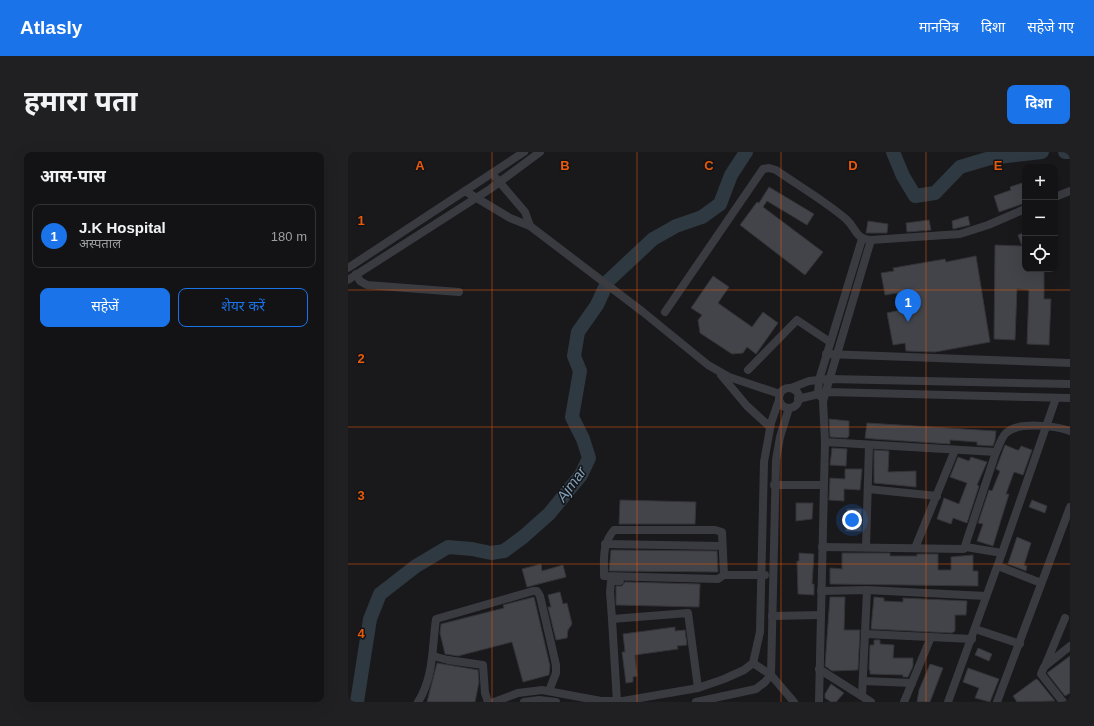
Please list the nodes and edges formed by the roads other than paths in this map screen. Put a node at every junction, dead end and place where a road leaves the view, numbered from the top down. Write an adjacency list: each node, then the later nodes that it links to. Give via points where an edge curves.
1 (540, 152): 4 (street)
2 (520, 154): 3 (street)
3 (491, 174): 4 (street); 5 (street)
4 (499, 182): 8 (street); 10 (street, via 525,212)
5 (465, 191): 8 (street); 13 (street)
6 (1070, 191): 7 (street)
7 (1058, 196)
8 (476, 198): 10 (street, via 510,218); 14 (street)
9 (1022, 210): 12 (street, via 960,234)
10 (530, 226): 23 (street)
11 (862, 239): 12 (street); 17 (street, via 847,220 776,170 763,169); 18 (street)
12 (871, 240): 20 (street)
13 (348, 268)
14 (356, 274): 15 (street); 16 (street, via 360,281 367,285)
15 (348, 280)
16 (459, 292)
17 (665, 312)
18 (830, 342): 19 (street); 22 (street, via 797,320)
19 (826, 354): 20 (street); 25 (street)
20 (837, 355): 21 (street); 24 (street)
21 (1070, 363)
22 (748, 370)
23 (718, 371): 30 (street); 37 (street, via 747,406)
24 (829, 379): 25 (street); 26 (street); 28 (street)
25 (819, 380): 27 (street); 29 (street)
26 (1070, 384)
27 (791, 388): 30 (street, via 785,389); 33 (street, via 797,392)
28 (827, 392): 29 (street); 31 (street); 34 (street)
29 (818, 393): 33 (street); 34 (street)
30 (780, 397): 35 (street, via 783,406); 37 (street)
31 (1056, 398): 32 (street); 36 (street)
32 (1070, 398)
33 (798, 399): 35 (street, via 795,406)
34 (823, 401): 39 (street)
35 (789, 408): 43 (street, via 778,445)
36 (1046, 426): 38 (street); 42 (street, via 1007,432); 54 (street)
37 (770, 427): 57 (street, via 764,462)
38 (1070, 431)
39 (825, 442): 40 (street); 44 (street)
40 (869, 445): 41 (street); 45 (street)
41 (955, 450): 42 (street); 46 (street)
42 (996, 452): 52 (street)
43 (774, 485): 44 (street); 58 (street)
44 (823, 485): 50 (street)
45 (868, 489): 46 (street); 51 (street)
46 (937, 496): 53 (street)
47 (1070, 508): 60 (street)
48 (605, 544): 49 (street); 49 (street, via 614,530 715,530 722,532); 56 (street, via 604,576 718,579)
49 (722, 546): 56 (street)
50 (822, 547): 51 (street); 62 (street)
51 (866, 547): 53 (street)
52 (966, 547): 53 (street, via 961,550); 54 (street)
53 (915, 548)
54 (1002, 553): 55 (street)
55 (998, 566): 60 (street); 63 (street)
56 (724, 575): 57 (street)
57 (761, 575): 58 (street); 75 (street, via 760,632)
58 (772, 575): 65 (street)
59 (698, 582): 67 (street, via 611,581)
60 (1041, 583): 72 (street)
61 (867, 590): 62 (street); 63 (street); 69 (street)
62 (821, 591): 64 (street)
63 (986, 596): 68 (street)
64 (821, 615): 65 (street); 77 (street)
65 (772, 616): 78 (street)
66 (1065, 618): 76 (street)
67 (612, 619): 81 (street, via 688,613); 90 (street)
68 (975, 628): 71 (street); 72 (street)
69 (866, 634): 70 (street); 79 (street)
70 (931, 636): 71 (street); 80 (street)
71 (972, 639): 96 (street)
72 (1020, 644): 97 (street)
73 (1070, 646): 76 (street)
74 (433, 656): 82 (street, via 436,619 537,591 556,665 556,672); 85 (street, via 423,694); 86 (street, via 483,665)
75 (753, 662): 78 (street); 81 (street, via 744,670)
76 (1044, 667): 98 (street, via 1041,674)
77 (819, 669): 83 (street); 93 (street)
78 (771, 675): 91 (street, via 756,689); 92 (street)
79 (863, 681): 80 (street); 83 (street)
80 (912, 683): 95 (street)
81 (698, 688): 90 (street)
82 (548, 691): 87 (street, via 528,690); 90 (street)
83 (862, 696): 94 (street)
84 (1070, 699): 98 (street)
85 (418, 702)
86 (488, 702)
87 (494, 702)
88 (524, 702): 89 (street)
89 (556, 702)
90 (617, 702)
91 (696, 702)
92 (794, 702)
93 (819, 702)
94 (871, 702)
95 (904, 702)
96 (948, 702)
97 (998, 702)
98 (1064, 702)

